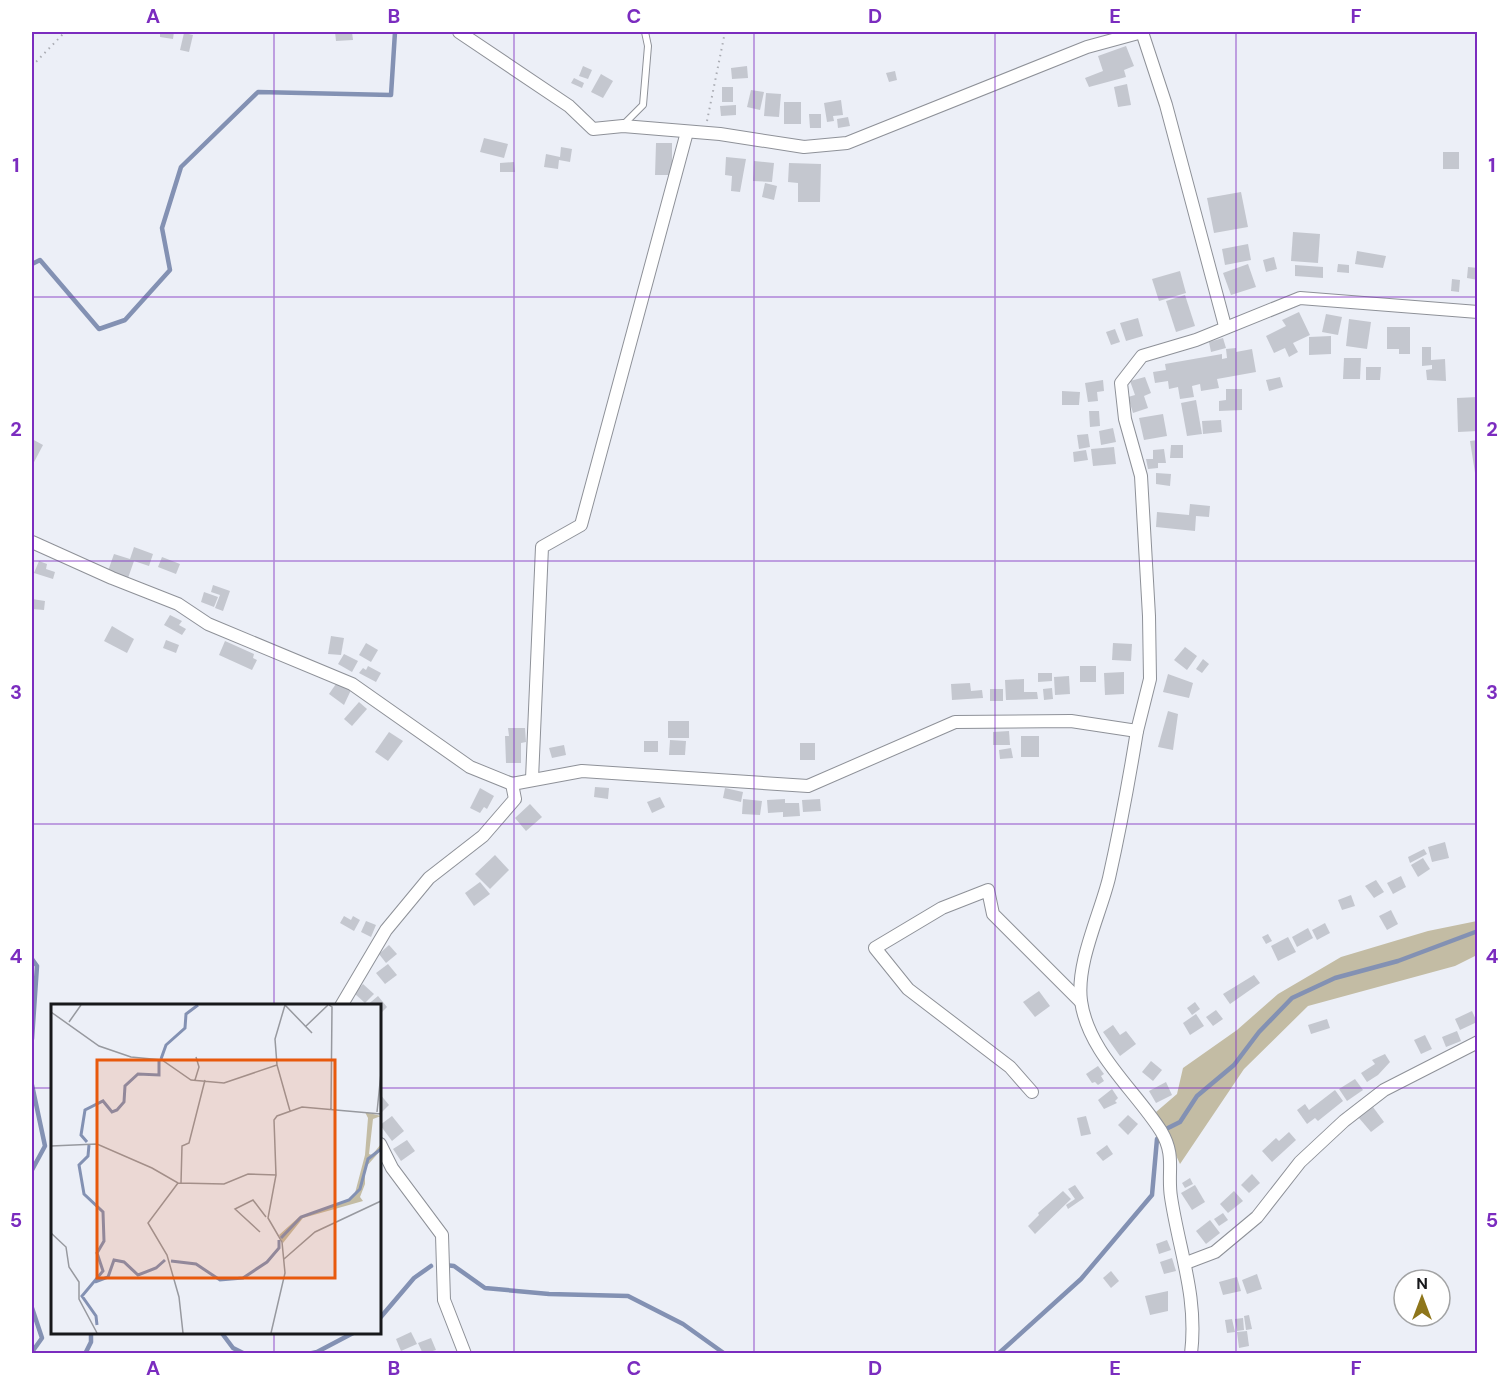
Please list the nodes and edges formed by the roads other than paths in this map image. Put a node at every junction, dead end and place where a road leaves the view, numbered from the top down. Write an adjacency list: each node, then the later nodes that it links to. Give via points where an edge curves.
1 (459, 32): 4 (street, via 569,106 593,129)
2 (645, 32): 4 (lane, via 648,46 643,105)
3 (1142, 32): 5 (street, via 1076,51 847,143 804,147); 7 (street, via 1166,105)
4 (622, 126): 5 (street)
5 (687, 132): 10 (street, via 581,525 542,547)
6 (1478, 312): 7 (street, via 1300,298)
7 (1225, 326): 9 (street, via 1196,340 1142,356 1121,383 1125,419 1141,476 1149,616 1150,680)
8 (32, 542): 11 (street, via 178,604 208,624 352,684 470,768)
9 (1137, 731): 10 (street, via 1071,721 955,722 808,786 582,771); 12 (street, via 1108,879 1081,975)
10 (532, 779): 11 (street)
11 (512, 784): 13 (street, via 515,800 483,836 429,878 386,930)
12 (1081, 1002): 15 (street, via 993,914 988,890 942,908 874,948 908,989 1010,1067); 17 (street, via 1089,1030 1161,1132 1172,1155 1171,1195)
13 (342, 1004)
14 (1478, 1042): 17 (street, via 1384,1090 1300,1162 1257,1217 1215,1252)
15 (1032, 1092)
16 (381, 1146): 18 (street, via 392,1168 442,1235 444,1300)
17 (1186, 1263): 19 (street, via 1191,1287)
18 (465, 1353)
19 (1191, 1353)

